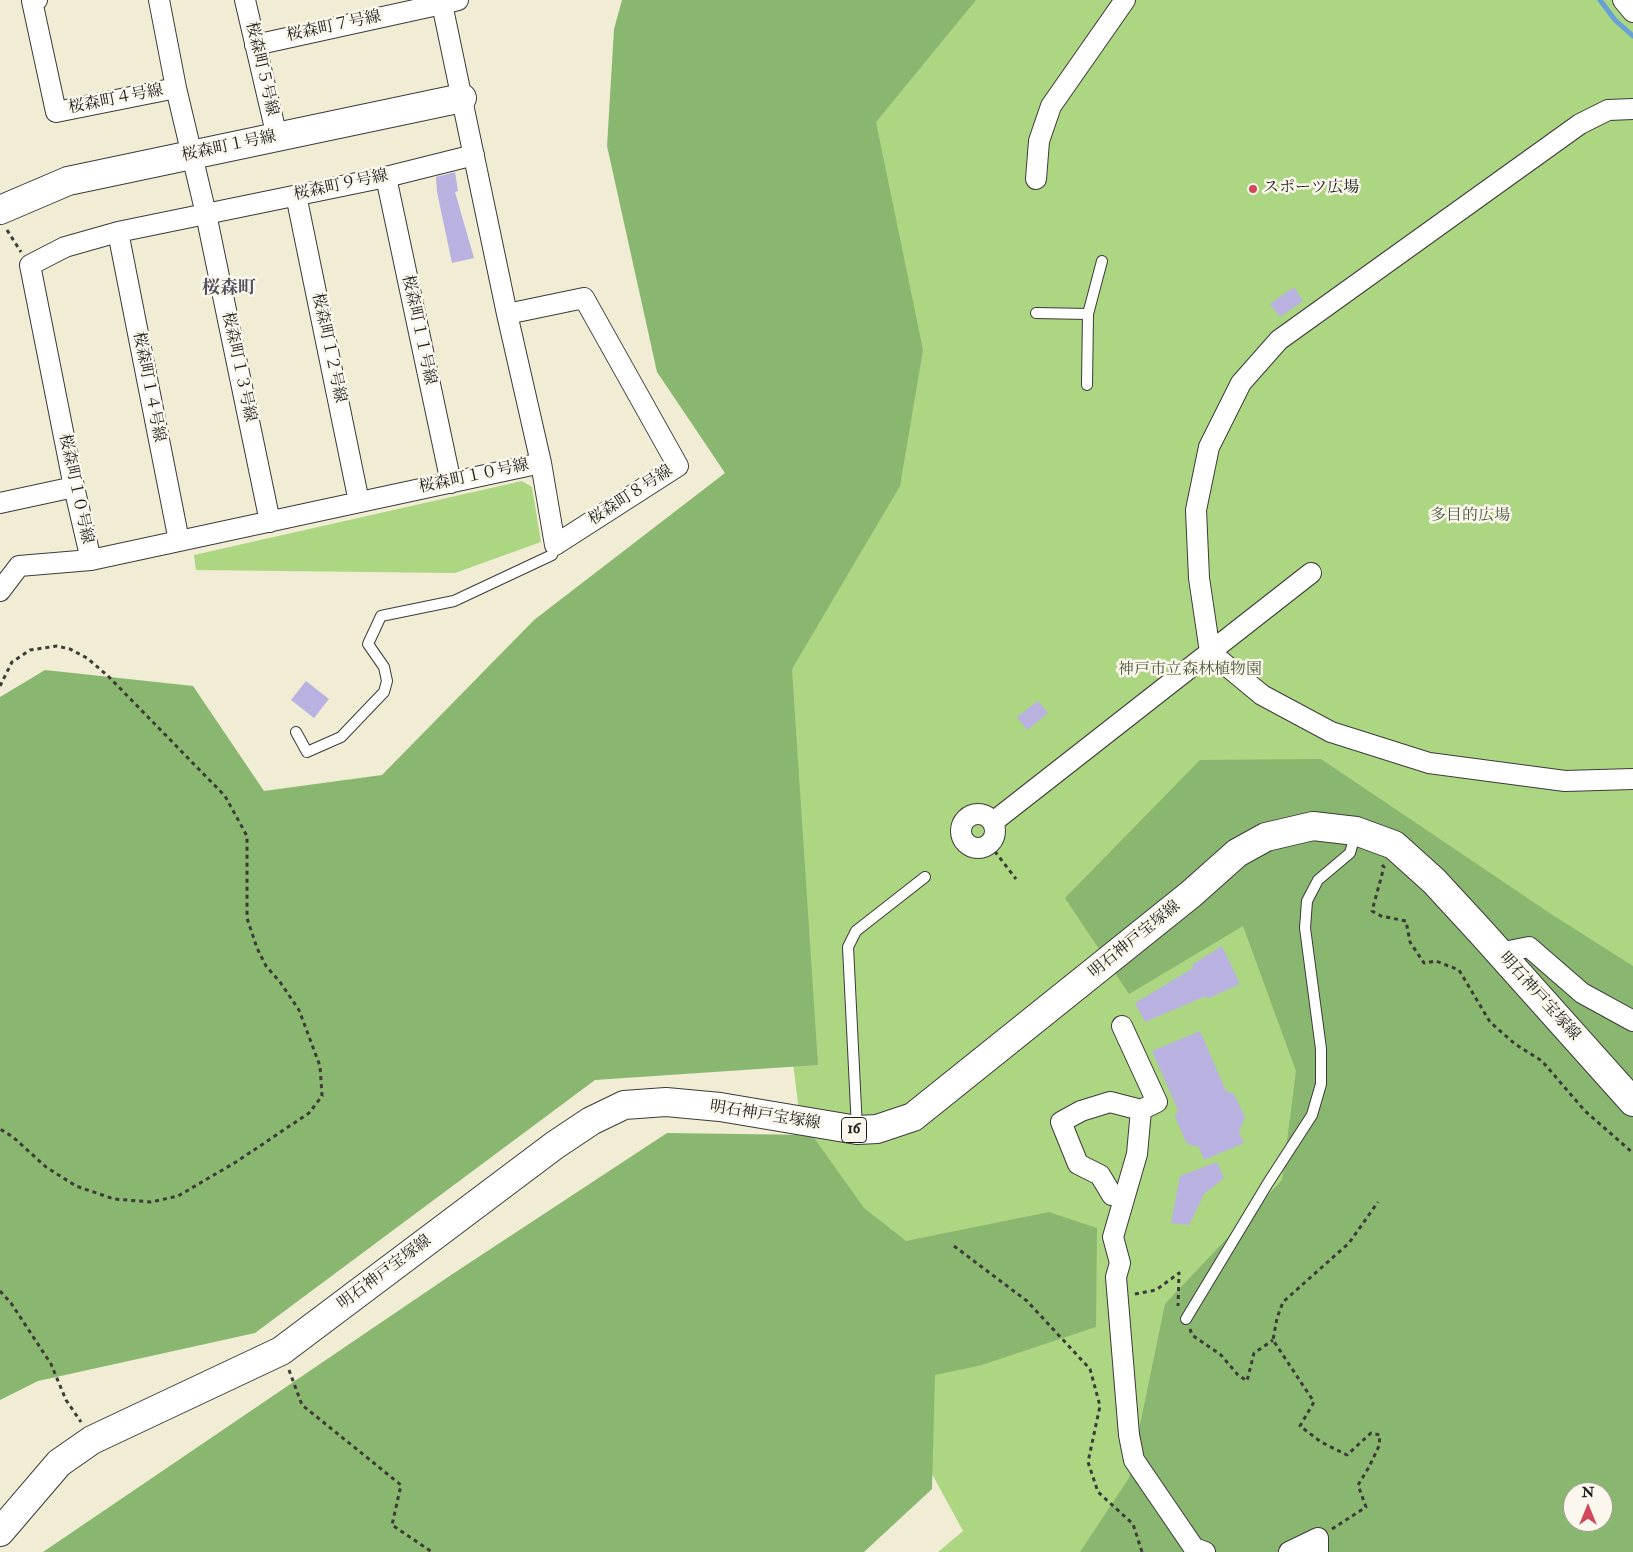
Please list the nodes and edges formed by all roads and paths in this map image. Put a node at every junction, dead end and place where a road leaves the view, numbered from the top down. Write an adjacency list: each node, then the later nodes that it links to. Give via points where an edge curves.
1 (36, 0): 9 (street, 桜森町４号線, via 32,1 56,112)
2 (159, 0): 9 (street, 桜森町１３号線)
3 (245, 0): 8 (street, 桜森町５号線)
4 (1126, 0): 16 (street, via 1051,106 1039,141)
5 (1623, 0): 7 (street)
6 (450, 2): 8 (street, 桜森町７号線); 10 (street)
7 (1633, 12)
8 (255, 45): 12 (street, 桜森町５号線)
9 (176, 88): 13 (street, 桜森町１３号線)
10 (462, 98): 12 (main road, 桜森町１号線); 14 (street)
11 (1633, 109): 38 (street, via 1608,110 1580,124 1279,340 1241,383 1209,447 1196,510 1199,578)
12 (277, 137): 13 (main road, 桜森町１号線)
13 (192, 155): 18 (street, 桜森町１３号線); 19 (main road, 桜森町１号線, via 68,181)
14 (474, 155): 15 (street, 桜森町９号線); 23 (street)
15 (386, 177): 17 (street, 桜森町９号線); 28 (street, 桜森町１１号線)
16 (1036, 179)
17 (296, 195): 18 (street, 桜森町９号線); 30 (street, 桜森町１２号線)
18 (206, 214): 20 (street); 32 (street, 桜森町１３号線)
19 (2, 218): 22 (path)
20 (118, 232): 22 (street, via 65,247); 33 (street, 桜森町１４号線)
21 (1102, 261): 25 (lane)
22 (30, 265): 29 (street, 桜森町１０号線)
23 (506, 314): 27 (street); 34 (street, 桜森町８号線, via 584,298 678,466)
24 (1036, 314): 25 (lane)
25 (1088, 314): 26 (lane)
26 (1087, 385)
27 (541, 463): 28 (street, 桜森町１０号線); 34 (street)
28 (451, 483): 30 (street, 桜森町１０号線)
29 (74, 487): 31 (street); 35 (street, 桜森町１０号線)
30 (359, 502): 32 (street, 桜森町１０号線)
31 (0, 503)
32 (270, 522): 33 (street, 桜森町１０号線)
33 (179, 542): 35 (street, 桜森町１０号線)
34 (555, 545): 40 (lane, via 552,555 454,600 381,616 368,644 384,667 387,681 384,692 341,738 307,752)
35 (91, 560): 37 (street, via 19,566)
36 (1311, 573): 38 (street)
37 (0, 591)
38 (1210, 652): 41 (street, via 1262,695 1330,732 1429,763 1565,781); 42 (street)
39 (0, 686): 53 (path, via 12,662 30,650 57,646 70,649 87,658 108,676 225,796 247,836 247,918 266,966 300,1010 320,1066 322,1096 309,1113 236,1162 178,1196 151,1202 114,1199 76,1186 46,1167)
40 (296, 732)
41 (1633, 779)
42 (993, 822): 44 (street, via 995,834); 44 (street, via 985,815 974,814 964,819 960,829 962,839 969,847 980,849)
43 (1356, 831): 48 (main road, 明石神戸宝塚線 / 16, via 1394,845 1434,881); 54 (main road, 明石神戸宝塚線 / 16, via 1313,826 1266,837 1237,853 1183,901 913,1117 877,1129); 60 (lane, via 1350,853 1318,880 1307,901 1305,928 1321,1049 1321,1084 1312,1115)
44 (990, 845): 47 (path)
45 (1380, 862): 55 (path, via 1384,867 1372,911 1406,921 1410,942 1424,963 1436,961 1459,970 1490,1022 1515,1044 1542,1061 1585,1111)
46 (924, 877): 54 (lane, via 856,931 848,947)
47 (1016, 880)
48 (1499, 953): 49 (street, via 1529,947 1582,992); 51 (main road, 明石神戸宝塚線 / 16)
49 (1633, 1021)
50 (1122, 1026): 52 (street, via 1157,1102)
51 (1633, 1102)
52 (1141, 1110): 56 (street, via 1137,1154); 56 (street, via 1110,1102 1081,1111 1061,1122 1078,1164 1100,1175 1112,1195)
53 (0, 1129)
54 (857, 1130): 61 (main road, 明石神戸宝塚線 / 16, via 720,1107 666,1102 624,1105 590,1121 555,1145)
55 (1633, 1153)
56 (1125, 1195): 65 (street, via 1113,1238 1120,1263 1116,1277 1129,1435 1134,1460)
57 (1378, 1202): 64 (path, via 1349,1243 1283,1302 1273,1340 1314,1402 1300,1426 1320,1442 1348,1455 1371,1433 1380,1435 1379,1446 1358,1485 1366,1507)
58 (954, 1246): 67 (path, via 1027,1301 1090,1369 1100,1406 1088,1462 1098,1492 1133,1524)
59 (0, 1291): 62 (path, via 51,1364 66,1400)
60 (1186, 1319)
61 (281, 1351): 62 (main road, 明石神戸宝塚線 / 16); 66 (path, via 302,1405 401,1485 392,1525)
62 (92, 1440): 63 (main road, 明石神戸宝塚線 / 16, via 59,1463)
63 (0, 1532)
64 (1318, 1545): 68 (street)
65 (1196, 1551)
66 (432, 1552)
67 (1142, 1552)
68 (1288, 1552)

